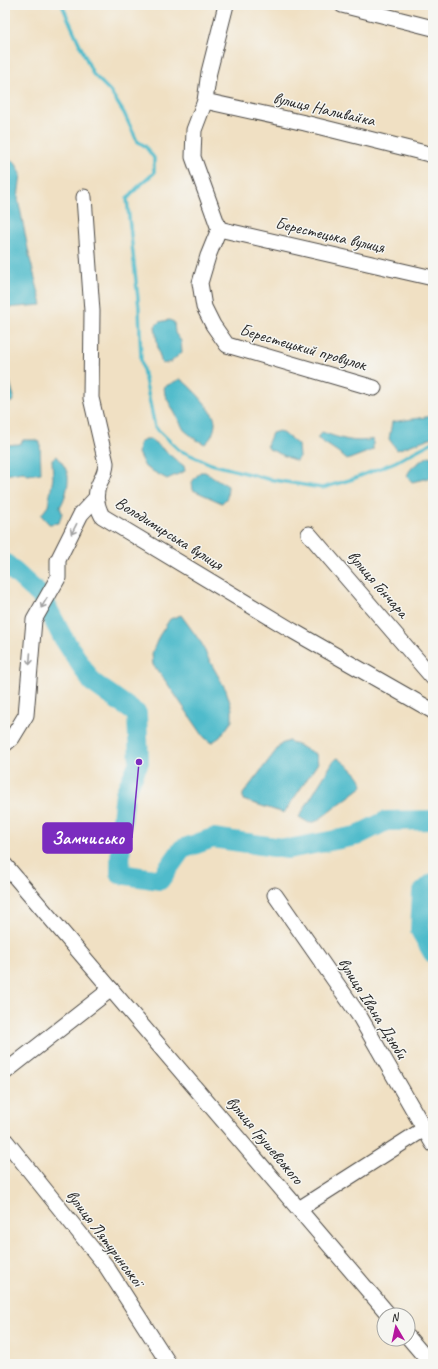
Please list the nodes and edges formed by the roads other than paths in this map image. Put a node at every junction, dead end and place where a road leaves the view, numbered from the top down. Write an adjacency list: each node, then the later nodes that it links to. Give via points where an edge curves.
1 (226, 5): 4 (street, via 209,72)
2 (342, 5): 3 (street)
3 (433, 28)
4 (205, 102): 5 (street, вулиця Наливайка, via 305,123); 7 (street, via 194,130 193,157)
5 (433, 155)
6 (84, 197): 10 (street, Володимирська вулиця, via 92,311 91,398 106,469)
7 (219, 229): 8 (street, Берестецька вулиця); 9 (street, Берестецький провулок, via 200,283 204,307 227,345)
8 (433, 278)
9 (374, 388)
10 (96, 498): 13 (street, Володимирська вулиця, via 102,516 293,631); 14 (street, one-way to 14, via 81,514 58,560 58,578 34,620 26,715 12,738)
11 (309, 534): 12 (street, вулиця Гончара)
12 (433, 678)
13 (433, 711)
14 (5, 744)
15 (5, 865): 17 (street, вулиця Грушевського)
16 (276, 895): 19 (street, вулиця Івана Дзюби, via 360,1017)
17 (111, 989): 18 (street); 22 (street, вулиця Грушевського)
18 (5, 1072)
19 (424, 1129): 21 (street, вулиця Івана Дзюби); 22 (street)
20 (5, 1140): 25 (street, вулиця Лятуринської, via 106,1266)
21 (433, 1144)
22 (299, 1209): 23 (street, вулиця Грушевського)
23 (382, 1307)
24 (416, 1346): 26 (street)
25 (169, 1364)
26 (431, 1364)

